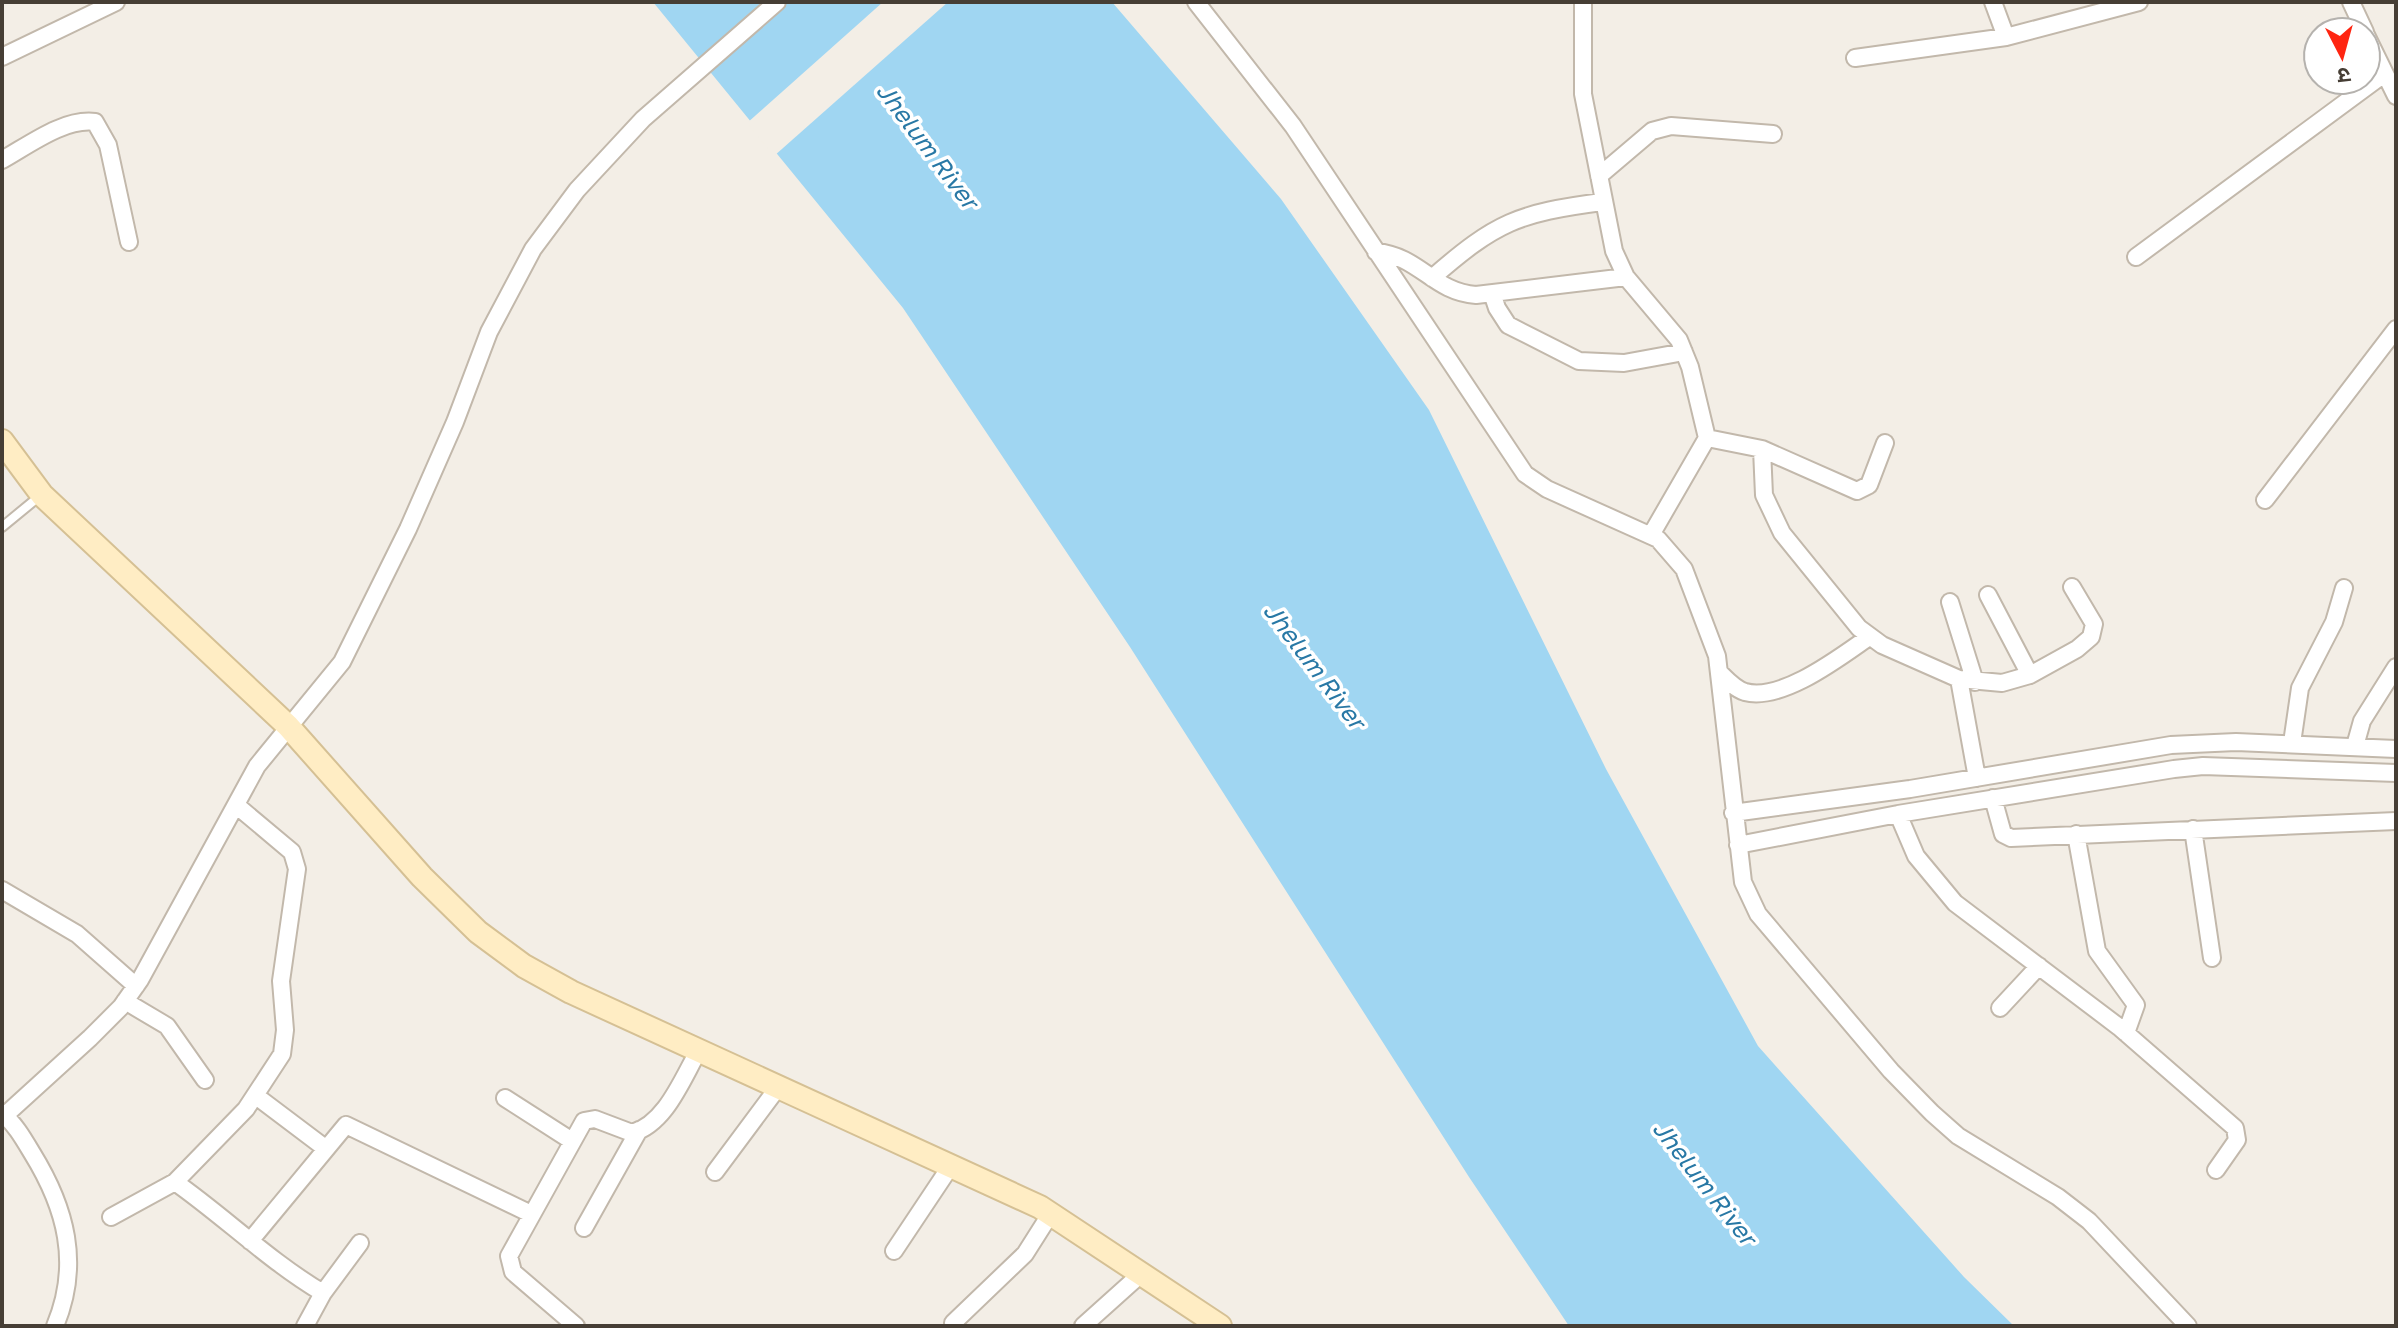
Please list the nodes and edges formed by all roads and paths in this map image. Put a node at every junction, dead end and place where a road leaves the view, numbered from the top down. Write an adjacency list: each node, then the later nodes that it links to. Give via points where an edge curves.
1 (116, 2): 8 (street)
2 (777, 2): 42 (street, via 643,119 577,190 533,249 489,332 414,515 342,662)
3 (1583, 2): 15 (street, via 1583,94)
4 (1993, 2): 7 (street)
5 (2139, 2): 7 (street)
6 (1198, 3): 18 (street, via 1293,126)
7 (2006, 37): 9 (street)
8 (2, 57)
9 (1855, 58)
10 (2382, 70): 11 (street)
11 (2384, 74): 12 (street); 19 (street)
12 (2396, 96)
13 (1773, 134): 15 (street, via 1671,126 1652,131)
14 (2, 160): 17 (street, via 64,127 95,122 108,145)
15 (1599, 176): 16 (street)
16 (1602, 202): 20 (street); 21 (street, via 1525,215 1490,230)
17 (129, 242)
18 (1376, 252): 21 (street, via 1408,259); 32 (street, via 1525,474)
19 (2136, 257)
20 (1626, 277): 22 (street); 24 (street, via 1666,322)
21 (1432, 278): 22 (street, via 1456,293)
22 (1492, 293): 24 (street, via 1508,325 1579,361 1624,363)
23 (2396, 329): 30 (street)
24 (1684, 352): 25 (street)
25 (1707, 438): 28 (street); 32 (street)
26 (2, 441): 29 (street)
27 (1885, 443): 28 (street, via 1869,485 1857,491)
28 (1762, 449): 37 (street, via 1764,495 1772,516)
29 (42, 495): 31 (lane); 42 (street)
30 (2265, 500)
31 (2, 527)
32 (1651, 535): 39 (street, via 1684,569)
33 (2072, 587): 40 (street, via 2094,624 2091,637)
34 (2344, 588): 43 (street, via 2334,622 2300,688)
35 (1988, 595): 40 (street)
36 (1950, 602): 41 (street)
37 (1869, 637): 39 (street, via 1825,668 1771,691 1747,692); 41 (street)
38 (2396, 667): 44 (street, via 2368,709)
39 (1720, 673): 55 (street)
40 (2030, 675): 41 (street, via 2002,683)
41 (1967, 681): 51 (street)
42 (288, 726): 53 (street); 67 (street, via 478,932 571,992)
43 (2292, 743): 44 (street); 47 (street)
44 (2355, 746): 46 (street)
45 (2171, 747): 47 (street); 48 (street); 49 (street)
46 (2396, 749)
47 (2231, 755): 49 (street); 50 (street)
48 (2109, 767): 49 (street); 51 (street); 52 (street)
49 (2174, 768)
50 (2396, 773)
51 (1977, 778): 55 (street)
52 (1993, 798): 54 (street); 58 (street, via 2006,837)
53 (236, 805): 63 (street); 70 (street, via 292,852 297,869 281,981 282,1054)
54 (1898, 814): 59 (street); 62 (street, via 1916,856 1938,885)
55 (1733, 817): 59 (street)
56 (2396, 821): 57 (street)
57 (2193, 829): 58 (street); 61 (street)
58 (2076, 834): 66 (street, via 2097,951 2136,1005)
59 (1737, 842): 95 (street, via 1743,882 1758,914 1891,1071 1958,1136 2089,1221)
60 (2, 890): 63 (street, via 77,934)
61 (2212, 958)
62 (2039, 966): 65 (street); 66 (street)
63 (136, 986): 64 (street)
64 (125, 1001): 68 (street, via 167,1026); 72 (street)
65 (2000, 1008)
66 (2126, 1033): 77 (street, via 2235,1128 2237,1140)
67 (699, 1050): 69 (street); 73 (street, via 665,1107)
68 (205, 1080)
69 (779, 1086): 76 (street); 78 (street)
70 (256, 1096): 75 (street); 79 (street)
71 (505, 1098): 74 (street)
72 (3, 1115): 90 (street, via 39,1164 63,1217 69,1279)
73 (639, 1130): 74 (street, via 626,1132 590,1119); 83 (street)
74 (572, 1141): 81 (street)
75 (325, 1148): 81 (street, via 350,1125); 84 (street)
76 (952, 1164): 80 (street); 86 (street)
77 (2216, 1170)
78 (715, 1172)
79 (175, 1182): 82 (street); 84 (street)
80 (1051, 1213): 87 (street); 89 (street, via 1025,1254)
81 (531, 1214): 92 (street, via 508,1263)
82 (111, 1217)
83 (584, 1228)
84 (250, 1241): 88 (street, via 282,1269)
85 (360, 1243): 88 (street)
86 (894, 1251)
87 (1142, 1273): 93 (street); 94 (street)
88 (323, 1293): 91 (street)
89 (953, 1323)
90 (55, 1326)
91 (305, 1326)
92 (576, 1326)
93 (1083, 1326)
94 (1220, 1326)
95 (2188, 1326)

